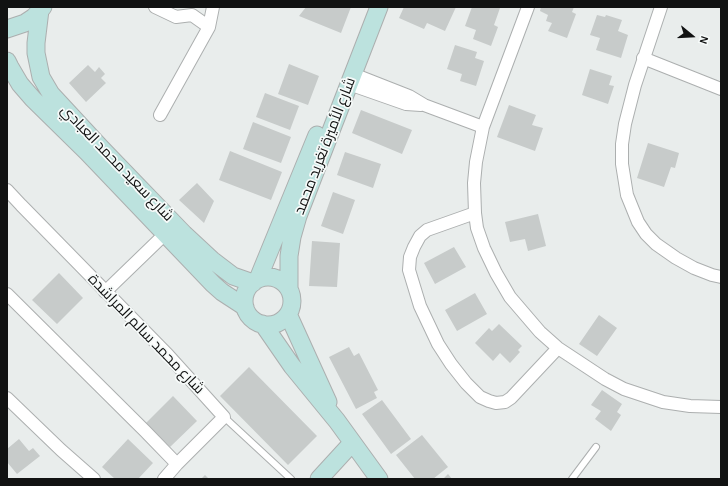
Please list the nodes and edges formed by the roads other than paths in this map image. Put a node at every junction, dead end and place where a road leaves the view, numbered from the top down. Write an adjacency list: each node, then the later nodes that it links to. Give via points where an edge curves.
1 (155, 7): 8 (street, via 176,17 192,15)
2 (214, 7): 8 (street)
3 (368, 7): 20 (street, شارع الأميرة تغريد محمد, via 285,216)
4 (379, 7): 12 (street, شارع الأميرة تغريد محمد)
5 (528, 7): 15 (street)
6 (661, 7): 10 (street)
7 (42, 9): 9 (street, via 26,23); 20 (street, شارع سعيد محمد العبادي, via 36,53 41,77 51,94 212,260 233,276)
8 (209, 27): 14 (street)
9 (7, 29)
10 (644, 58): 13 (street); 19 (street, via 629,106 622,144 624,181 632,210 646,234 667,253 694,268)
11 (7, 60): 18 (street, شارع سعيد محمد العبادي, via 33,99)
12 (351, 79): 15 (street, via 406,104 424,105); 21 (street, شارع الأميرة تغريد محمد, via 296,223 289,256)
13 (721, 89)
14 (160, 115)
15 (483, 127): 17 (street, via 475,169)
16 (7, 190): 22 (street, شارع محمد سالم المراشدة)
17 (475, 214): 27 (street, via 484,248 510,297 540,332); 27 (street, via 427,230 420,236 410,257 409,270 420,306 450,364 480,397 496,403 505,402 512,398)
18 (165, 234): 22 (street); 24 (street, شارع سعيد محمد العبادي, via 218,288)
19 (721, 277)
20 (256, 281): 21 (street, via 272,277); 24 (street, via 246,294)
21 (289, 288): 25 (street, via 292,302)
22 (105, 292): 30 (street, شارع محمد سالم المراشدة, via 168,355)
23 (7, 294): 34 (street)
24 (245, 307): 26 (street, via 252,318)
25 (288, 314): 26 (street, via 277,323); 31 (street)
26 (263, 324): 31 (street, via 292,366)
27 (558, 348): 29 (street, via 629,391 663,402)
28 (7, 398): 35 (street)
29 (721, 407)
30 (224, 417): 34 (street); 37 (lane)
31 (337, 421): 32 (street)
32 (352, 443): 38 (street); 39 (street)
33 (596, 447): 40 (lane)
34 (176, 464): 36 (street)
35 (94, 479)
36 (164, 479)
37 (291, 479)
38 (319, 479)
39 (379, 479)
40 (572, 479)

